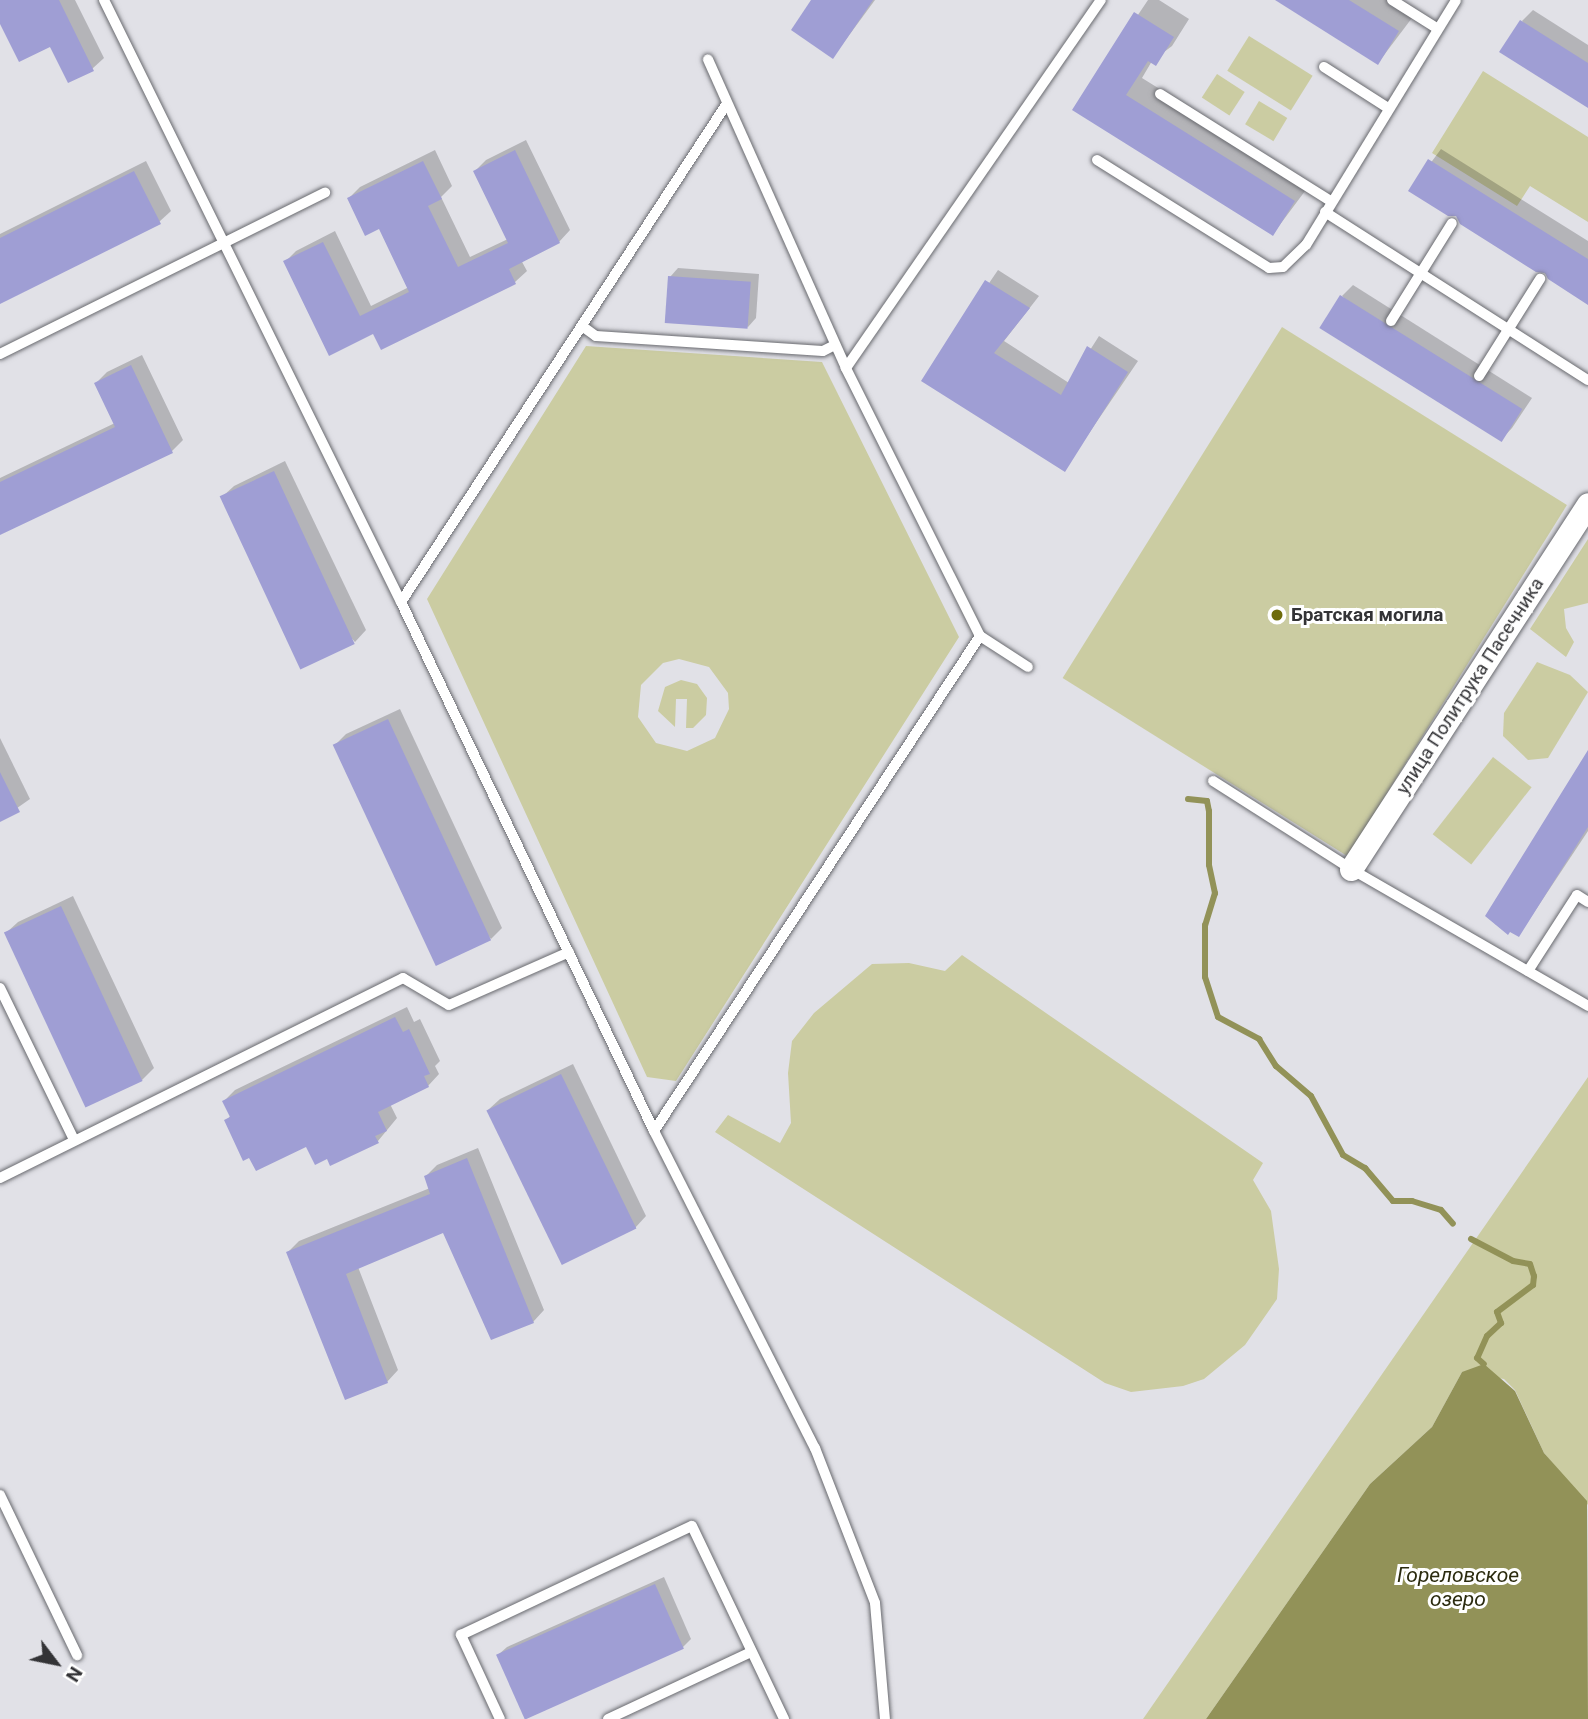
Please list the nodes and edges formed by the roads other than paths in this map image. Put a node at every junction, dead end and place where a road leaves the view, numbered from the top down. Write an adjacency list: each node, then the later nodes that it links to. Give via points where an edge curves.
1 (104, 0): 16 (lane)
2 (1101, 0): 24 (lane)
3 (1392, 0): 5 (lane)
4 (1456, 0): 5 (lane)
5 (1438, 29): 10 (lane)
6 (708, 59): 9 (lane)
7 (1324, 68): 10 (lane)
8 (1160, 94): 13 (lane)
9 (726, 105): 20 (lane); 22 (lane)
10 (1388, 108): 13 (lane)
11 (1097, 160): 14 (lane, via 1269,268 1283,267 1294,258)
12 (325, 193): 16 (lane)
13 (1329, 201): 14 (lane)
14 (1325, 212): 17 (lane)
15 (1452, 223): 17 (lane)
16 (222, 245): 23 (lane); 28 (lane)
17 (1421, 273): 19 (lane); 21 (lane)
18 (1540, 279): 21 (lane)
19 (1391, 321)
20 (582, 326): 22 (lane, via 596,336 823,351); 28 (lane)
21 (1509, 329): 25 (lane); 26 (lane)
22 (835, 345): 24 (lane)
23 (0, 354)
24 (846, 368): 29 (lane)
25 (1479, 376)
26 (1588, 380)
27 (1588, 504): 32 (street, улица Политрука Пасечника)
28 (401, 602): 34 (lane)
29 (980, 636): 30 (lane); 38 (lane)
30 (1028, 667)
31 (1213, 781): 32 (lane)
32 (1352, 869): 35 (lane)
33 (1588, 902): 35 (lane, via 1577,895)
34 (569, 952): 38 (lane); 39 (lane, via 449,1004 403,978)
35 (1528, 971): 37 (lane)
36 (0, 988): 39 (lane)
37 (1588, 1006)
38 (654, 1131): 47 (lane, via 815,1448 875,1603)
39 (73, 1138): 40 (lane)
40 (0, 1178)
41 (0, 1495): 43 (lane)
42 (751, 1651): 44 (lane, via 692,1526 461,1635); 45 (lane); 46 (lane)
43 (77, 1655)
44 (500, 1719)
45 (608, 1719)
46 (784, 1719)
47 (885, 1719)

